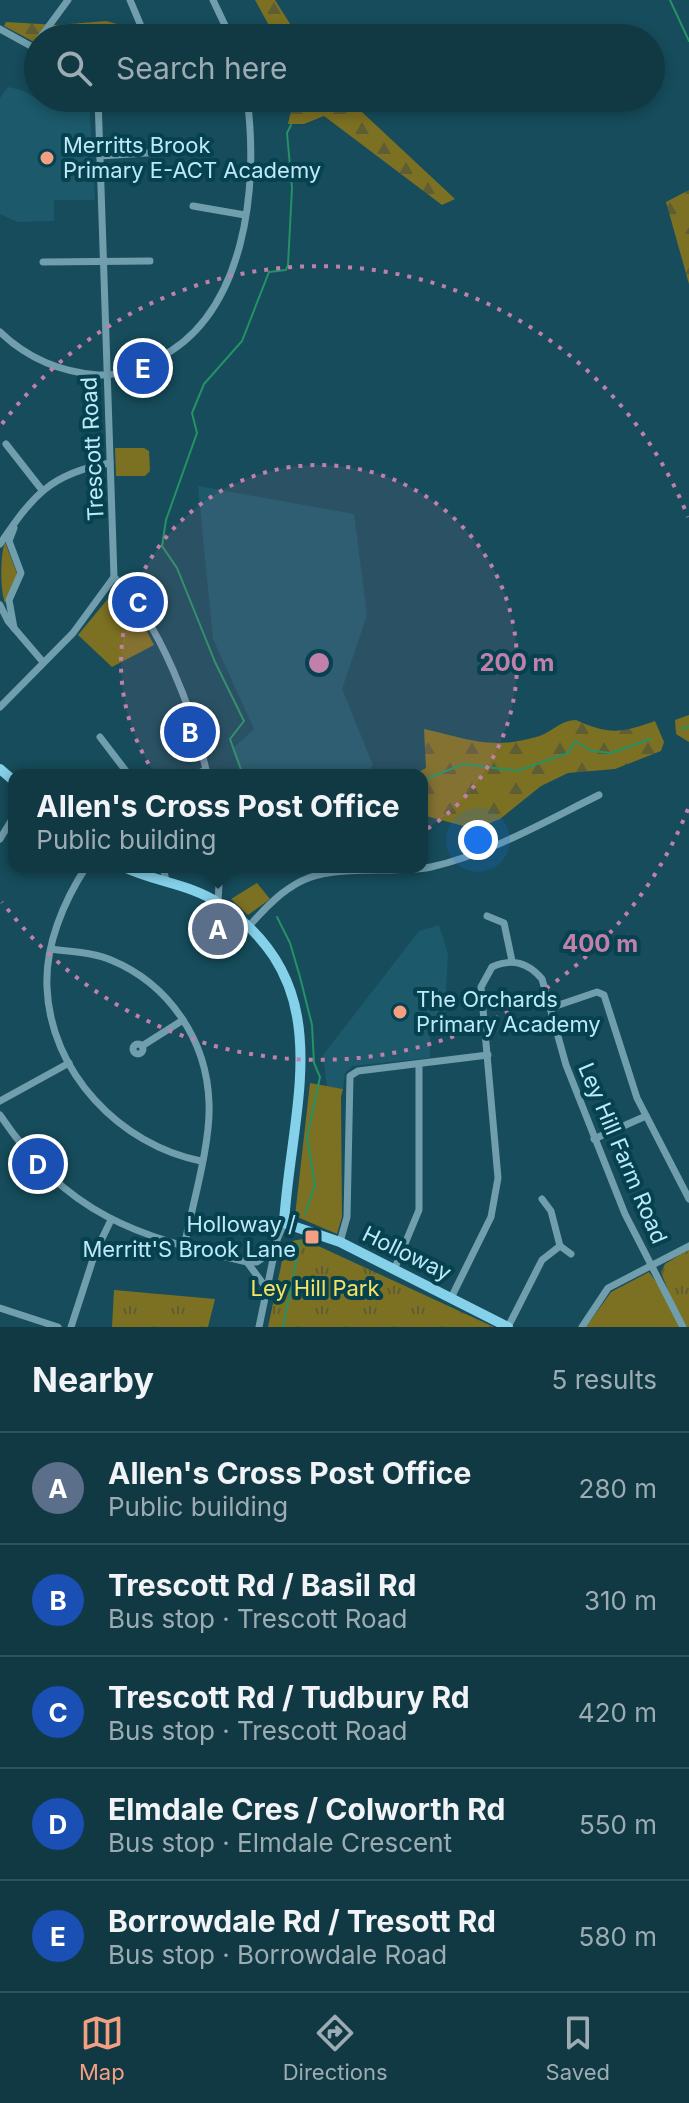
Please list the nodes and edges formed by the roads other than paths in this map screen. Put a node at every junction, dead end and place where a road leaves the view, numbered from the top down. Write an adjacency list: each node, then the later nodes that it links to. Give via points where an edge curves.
1 (68, 0): 4 (street)
2 (130, 0): 5 (street)
3 (213, 0): 6 (street)
4 (52, 24)
5 (140, 24)
6 (225, 24)
7 (0, 29): 8 (street)
8 (24, 38)
9 (98, 112): 12 (street, Trescott Road)
10 (248, 112): 14 (street, via 252,156)
11 (170, 147): 12 (street)
12 (100, 156): 15 (street, Trescott Road)
13 (193, 206): 14 (street)
14 (245, 215): 19 (street, via 234,260 204,322 169,353 127,372)
15 (101, 261): 16 (street); 17 (street); 19 (street, Trescott Road)
16 (150, 261)
17 (43, 262)
18 (0, 332): 19 (street, via 22,351 58,369)
19 (106, 375): 21 (street, Trescott Road)
20 (6, 444): 22 (street)
21 (110, 463): 22 (street, via 68,473); 25 (street, Trescott Road)
22 (42, 490): 23 (street)
23 (17, 518): 24 (street); 27 (street, via 9,541 21,573 9,600)
24 (0, 544)
25 (114, 577): 28 (street, via 73,633); 32 (street, via 158,644 189,711)
26 (0, 605): 27 (street)
27 (14, 628): 28 (street)
28 (43, 662): 29 (street)
29 (0, 707)
30 (100, 737): 31 (street)
31 (124, 769)
32 (205, 769)
33 (599, 795): 34 (street, via 487,847)
34 (428, 868)
35 (82, 873): 46 (street, via 68,896)
36 (142, 873): 41 (street)
37 (164, 873): 41 (street)
38 (220, 873): 43 (street)
39 (317, 873): 45 (street, via 304,877)
40 (417, 873): 42 (street)
41 (166, 881): 43 (street)
42 (416, 881)
43 (218, 902): 45 (street)
44 (487, 916): 47 (street, via 504,923)
45 (250, 925): 62 (street, via 286,984 303,1045)
46 (51, 949): 49 (street, via 110,959 148,980); 52 (street, via 51,1016)
47 (512, 961): 48 (street, Ley Hill Farm Road, via 534,969); 51 (street, via 492,967 481,987)
48 (550, 1008): 56 (street, via 597,992 604,995); 57 (street, Ley Hill Farm Road)
49 (183, 1020): 50 (street); 58 (street, via 198,1047 210,1102)
50 (142, 1046)
51 (488, 1055): 53 (street); 73 (street, via 496,1197 480,1243)
52 (69, 1063): 54 (street); 58 (street, via 92,1098 121,1126 163,1151)
53 (419, 1064): 63 (street, via 350,1076 347,1217); 71 (street, via 419,1210)
54 (0, 1101)
55 (0, 1115): 61 (street, via 42,1170)
56 (646, 1116): 57 (street); 60 (street)
57 (594, 1139): 70 (street, Ley Hill Farm Road)
58 (201, 1161): 66 (street)
59 (542, 1199): 64 (street, via 551,1211)
60 (689, 1199)
61 (111, 1220): 66 (street); 76 (street)
62 (284, 1223): 63 (street, Holloway); 67 (street)
63 (340, 1242): 71 (street, Holloway)
64 (560, 1246): 68 (street); 78 (street, via 542,1260)
65 (689, 1246): 70 (street)
66 (184, 1247): 69 (street)
67 (274, 1250): 69 (street, via 257,1262); 72 (street)
68 (571, 1254)
69 (247, 1262): 72 (street)
70 (651, 1264): 79 (street, via 608,1288); 80 (street, Ley Hill Farm Road)
71 (394, 1270): 73 (street, Holloway)
72 (267, 1289): 77 (street)
73 (452, 1296): 78 (street, Holloway)
74 (0, 1308): 75 (street)
75 (58, 1327)
76 (71, 1327)
77 (259, 1327)
78 (508, 1327)
79 (582, 1327)
80 (683, 1327)

